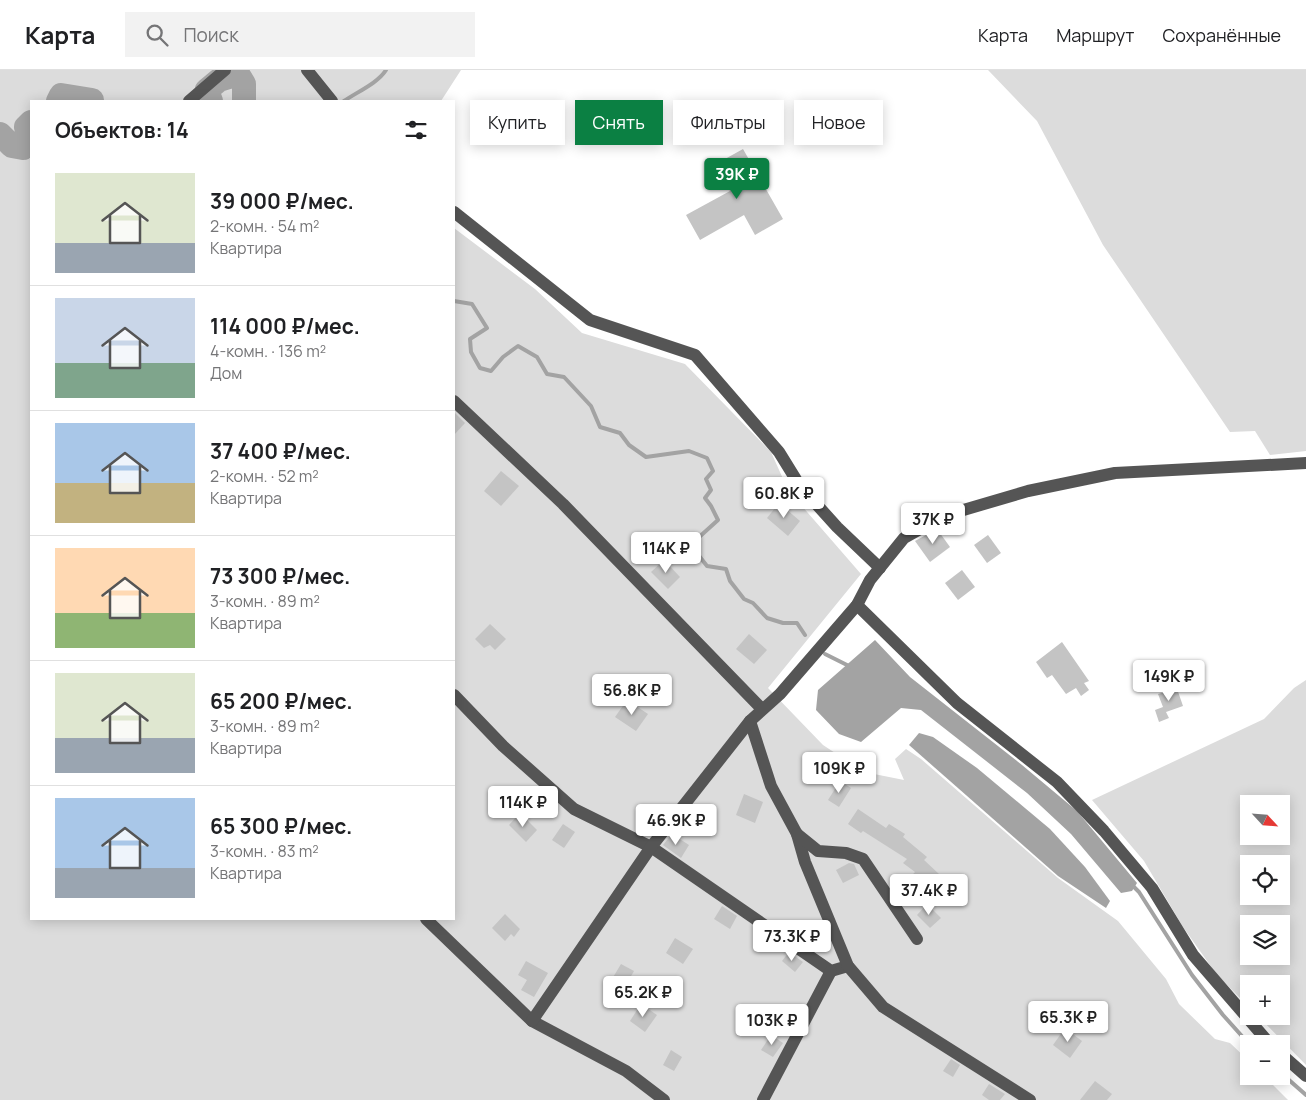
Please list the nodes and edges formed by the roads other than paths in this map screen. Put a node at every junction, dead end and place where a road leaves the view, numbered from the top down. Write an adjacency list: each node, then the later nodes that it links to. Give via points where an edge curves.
1 (225, 70): 3 (street)
2 (307, 70): 4 (street)
3 (190, 100)
4 (331, 100)
5 (455, 213): 8 (street, via 590,320 695,355 779,452 800,486)
6 (455, 402): 11 (street, via 564,504)
7 (1306, 463): 8 (street, via 1114,474 1028,492 943,516 904,538)
8 (880, 568): 9 (street, via 870,580)
9 (858, 606): 11 (street); 20 (street, via 957,703 1057,782 1104,831 1152,888 1193,955)
10 (455, 696): 14 (street, via 503,746 574,809)
11 (762, 710): 12 (street)
12 (750, 722): 13 (street, via 772,786); 14 (street)
13 (798, 834): 16 (street, via 818,851 846,853 863,860); 17 (street, via 805,862)
14 (651, 847): 18 (street); 19 (street)
15 (427, 920): 19 (street)
16 (917, 939)
17 (848, 966): 18 (street); 25 (street, via 884,1007)
18 (831, 971): 24 (street)
19 (532, 1021): 23 (street, via 626,1071)
20 (1262, 1035)
21 (1290, 1062): 22 (street)
22 (1306, 1076)
23 (664, 1100)
24 (762, 1100)
25 (1030, 1100)

